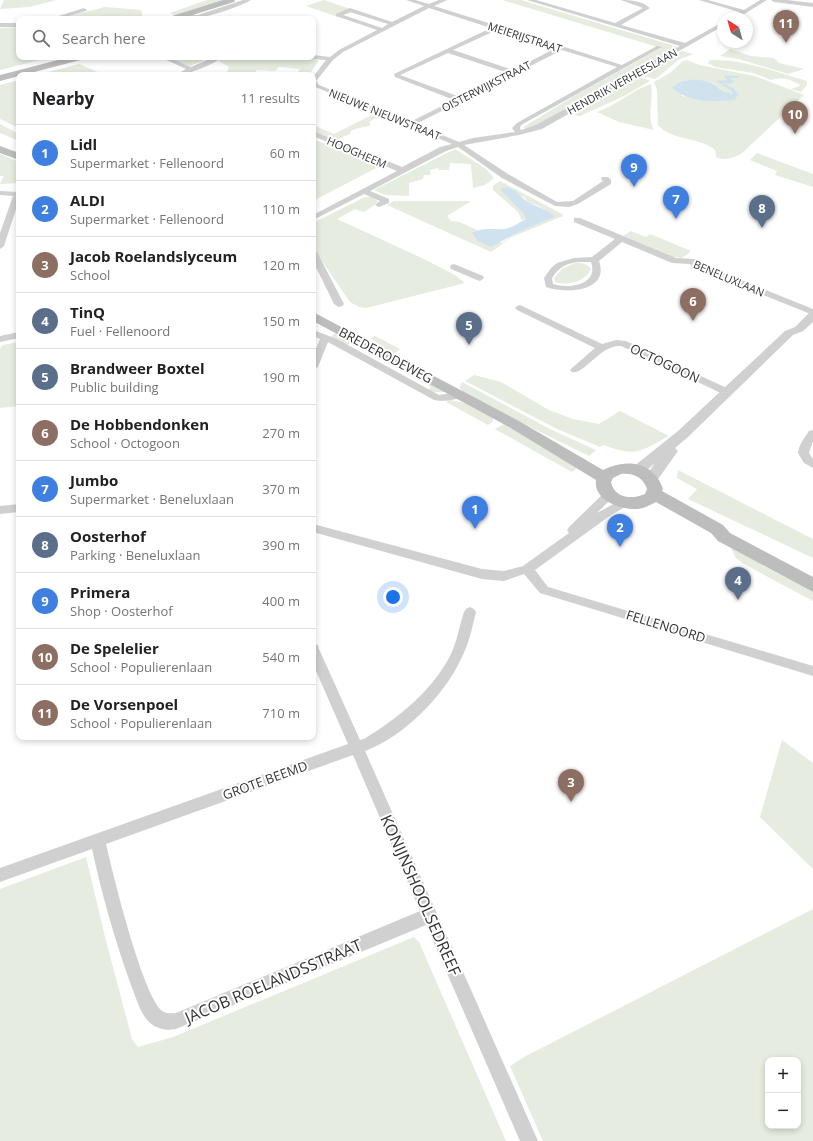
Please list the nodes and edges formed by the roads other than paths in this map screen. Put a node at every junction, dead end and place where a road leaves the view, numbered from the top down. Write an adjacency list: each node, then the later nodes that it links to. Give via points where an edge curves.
1 (231, 0): 16 (main road)
2 (240, 0): 17 (main road)
3 (248, 0): 18 (street)
4 (409, 0): 12 (street, MEIERIJSTRAAT)
5 (530, 0): 22 (street)
6 (624, 0): 22 (street, via 647,8)
7 (702, 0): 14 (street)
8 (764, 0): 14 (street)
9 (774, 0): 11 (street)
10 (439, 1): 12 (street, NIEUWE NIEUWSTRAAT)
11 (813, 5)
12 (428, 6): 20 (street, NIEUWE NIEUWSTRAAT); 24 (street, MEIERIJSTRAAT)
13 (84, 10): 15 (street)
14 (745, 12)
15 (63, 16)
16 (181, 16)
17 (193, 16)
18 (204, 16)
19 (16, 24): 21 (street)
20 (392, 24): 25 (street, NIEUWE NIEUWSTRAAT); 25 (street, via 350,10 338,14)
21 (0, 25)
22 (616, 25): 26 (street)
23 (717, 27): 26 (street, HENDRIK VERHEESLAAN)
24 (496, 28): 28 (street, MEIERIJSTRAAT); 29 (street)
25 (382, 30): 31 (street, NIEUWE NIEUWSTRAAT)
26 (685, 45): 48 (street, HENDRIK VERHEESLAAN, via 540,127)
27 (659, 47): 36 (street, HENDRIK VERHEESLAAN)
28 (562, 48): 36 (street, MEIERIJSTRAAT); 40 (street, OISTERWIJKSTRAAT)
29 (447, 50): 40 (street); 46 (street, via 397,76)
30 (316, 57): 31 (street)
31 (331, 59): 43 (street, NIEUWE NIEUWSTRAAT)
32 (56, 60): 42 (main road)
33 (69, 60): 38 (main road)
34 (170, 60): 37 (street)
35 (213, 60): 37 (street)
36 (622, 67): 48 (street, HENDRIK VERHEESLAAN, via 519,124 516,128)
37 (193, 70): 39 (street)
38 (23, 72)
39 (187, 72)
40 (513, 72): 46 (street, OISTERWIJKSTRAAT)
41 (16, 74): 44 (main road)
42 (0, 75)
43 (316, 77)
44 (0, 78)
45 (316, 86): 47 (street, NIEUWE NIEUWSTRAAT)
46 (459, 99): 47 (street, OISTERWIJKSTRAAT)
47 (411, 124): 50 (street, NIEUWE NIEUWSTRAAT)
48 (518, 133): 50 (street, HENDRIK VERHEESLAAN)
49 (316, 134): 53 (street, HOOGHEEM)
50 (458, 144): 53 (street, HENDRIK VERHEESLAAN); 54 (street, via 515,182 562,206 573,205 608,182)
51 (0, 149): 52 (main road)
52 (16, 156)
53 (402, 170): 55 (street, HENDRIK VERHEESLAAN)
54 (605, 179)
55 (363, 191): 59 (street, via 386,201); 60 (street, HENDRIK VERHEESLAAN)
56 (0, 193): 57 (street)
57 (16, 194)
58 (16, 197): 63 (street)
59 (378, 205)
60 (316, 216)
61 (578, 220): 62 (street, BENELUXLAAN)
62 (621, 238): 65 (street); 70 (street, BENELUXLAAN, via 675,261 692,261 696,265)
63 (0, 246)
64 (316, 258): 68 (street)
65 (594, 260): 65 (street, via 569,261 556,267 548,278 549,286 571,290 591,282 598,273 598,266)
66 (454, 267): 67 (street)
67 (480, 278)
68 (339, 304)
69 (520, 308): 76 (street)
70 (812, 310): 79 (street, via 799,329 788,333)
71 (316, 318): 80 (main road, BREDERODEWEG)
72 (316, 335): 75 (street, BREDERODEWEG)
73 (16, 336): 74 (street)
74 (0, 339)
75 (324, 339): 77 (street); 80 (street, BREDERODEWEG, via 334,341 438,398)
76 (603, 348): 78 (street, OCTOGOON); 79 (street, OCTOGOON, via 611,343 623,343)
77 (316, 359)
78 (575, 370)
79 (727, 392): 82 (street)
80 (459, 395): 85 (main road, BREDERODEWEG, via 514,424 538,440)
81 (813, 433): 83 (street, via 803,453)
82 (683, 434): 84 (street); 86 (street)
83 (813, 464)
84 (638, 470): 85 (main road, via 625,468); 86 (main road)
85 (608, 474): 87 (main road, via 604,488)
86 (651, 491): 88 (main road, via 632,504); 94 (main road, via 711,535 724,536)
87 (609, 495): 88 (main road); 92 (street, via 577,525)
88 (623, 503): 92 (street, via 606,512)
89 (16, 508): 90 (street)
90 (0, 510)
91 (316, 529): 93 (street, via 482,574 504,576)
92 (561, 545): 93 (street)
93 (527, 569): 97 (street, FELLENOORD, via 544,590)
94 (813, 585)
95 (470, 612): 98 (street, GROTE BEEMD, via 455,658 443,679 423,703 388,732)
96 (316, 656): 98 (street, KONIJNSHOOLSEDREEF)
97 (813, 671)
98 (356, 748): 99 (street, GROTE BEEMD); 101 (street, KONIJNSHOOLSEDREEF)
99 (97, 840): 100 (street, GROTE BEEMD); 101 (street, JACOB ROELANDSSTRAAT, via 128,953 150,1009 164,1022 176,1022)
100 (0, 874)
101 (430, 915): 102 (street, KONIJNSHOOLSEDREEF)
102 (529, 1141)

